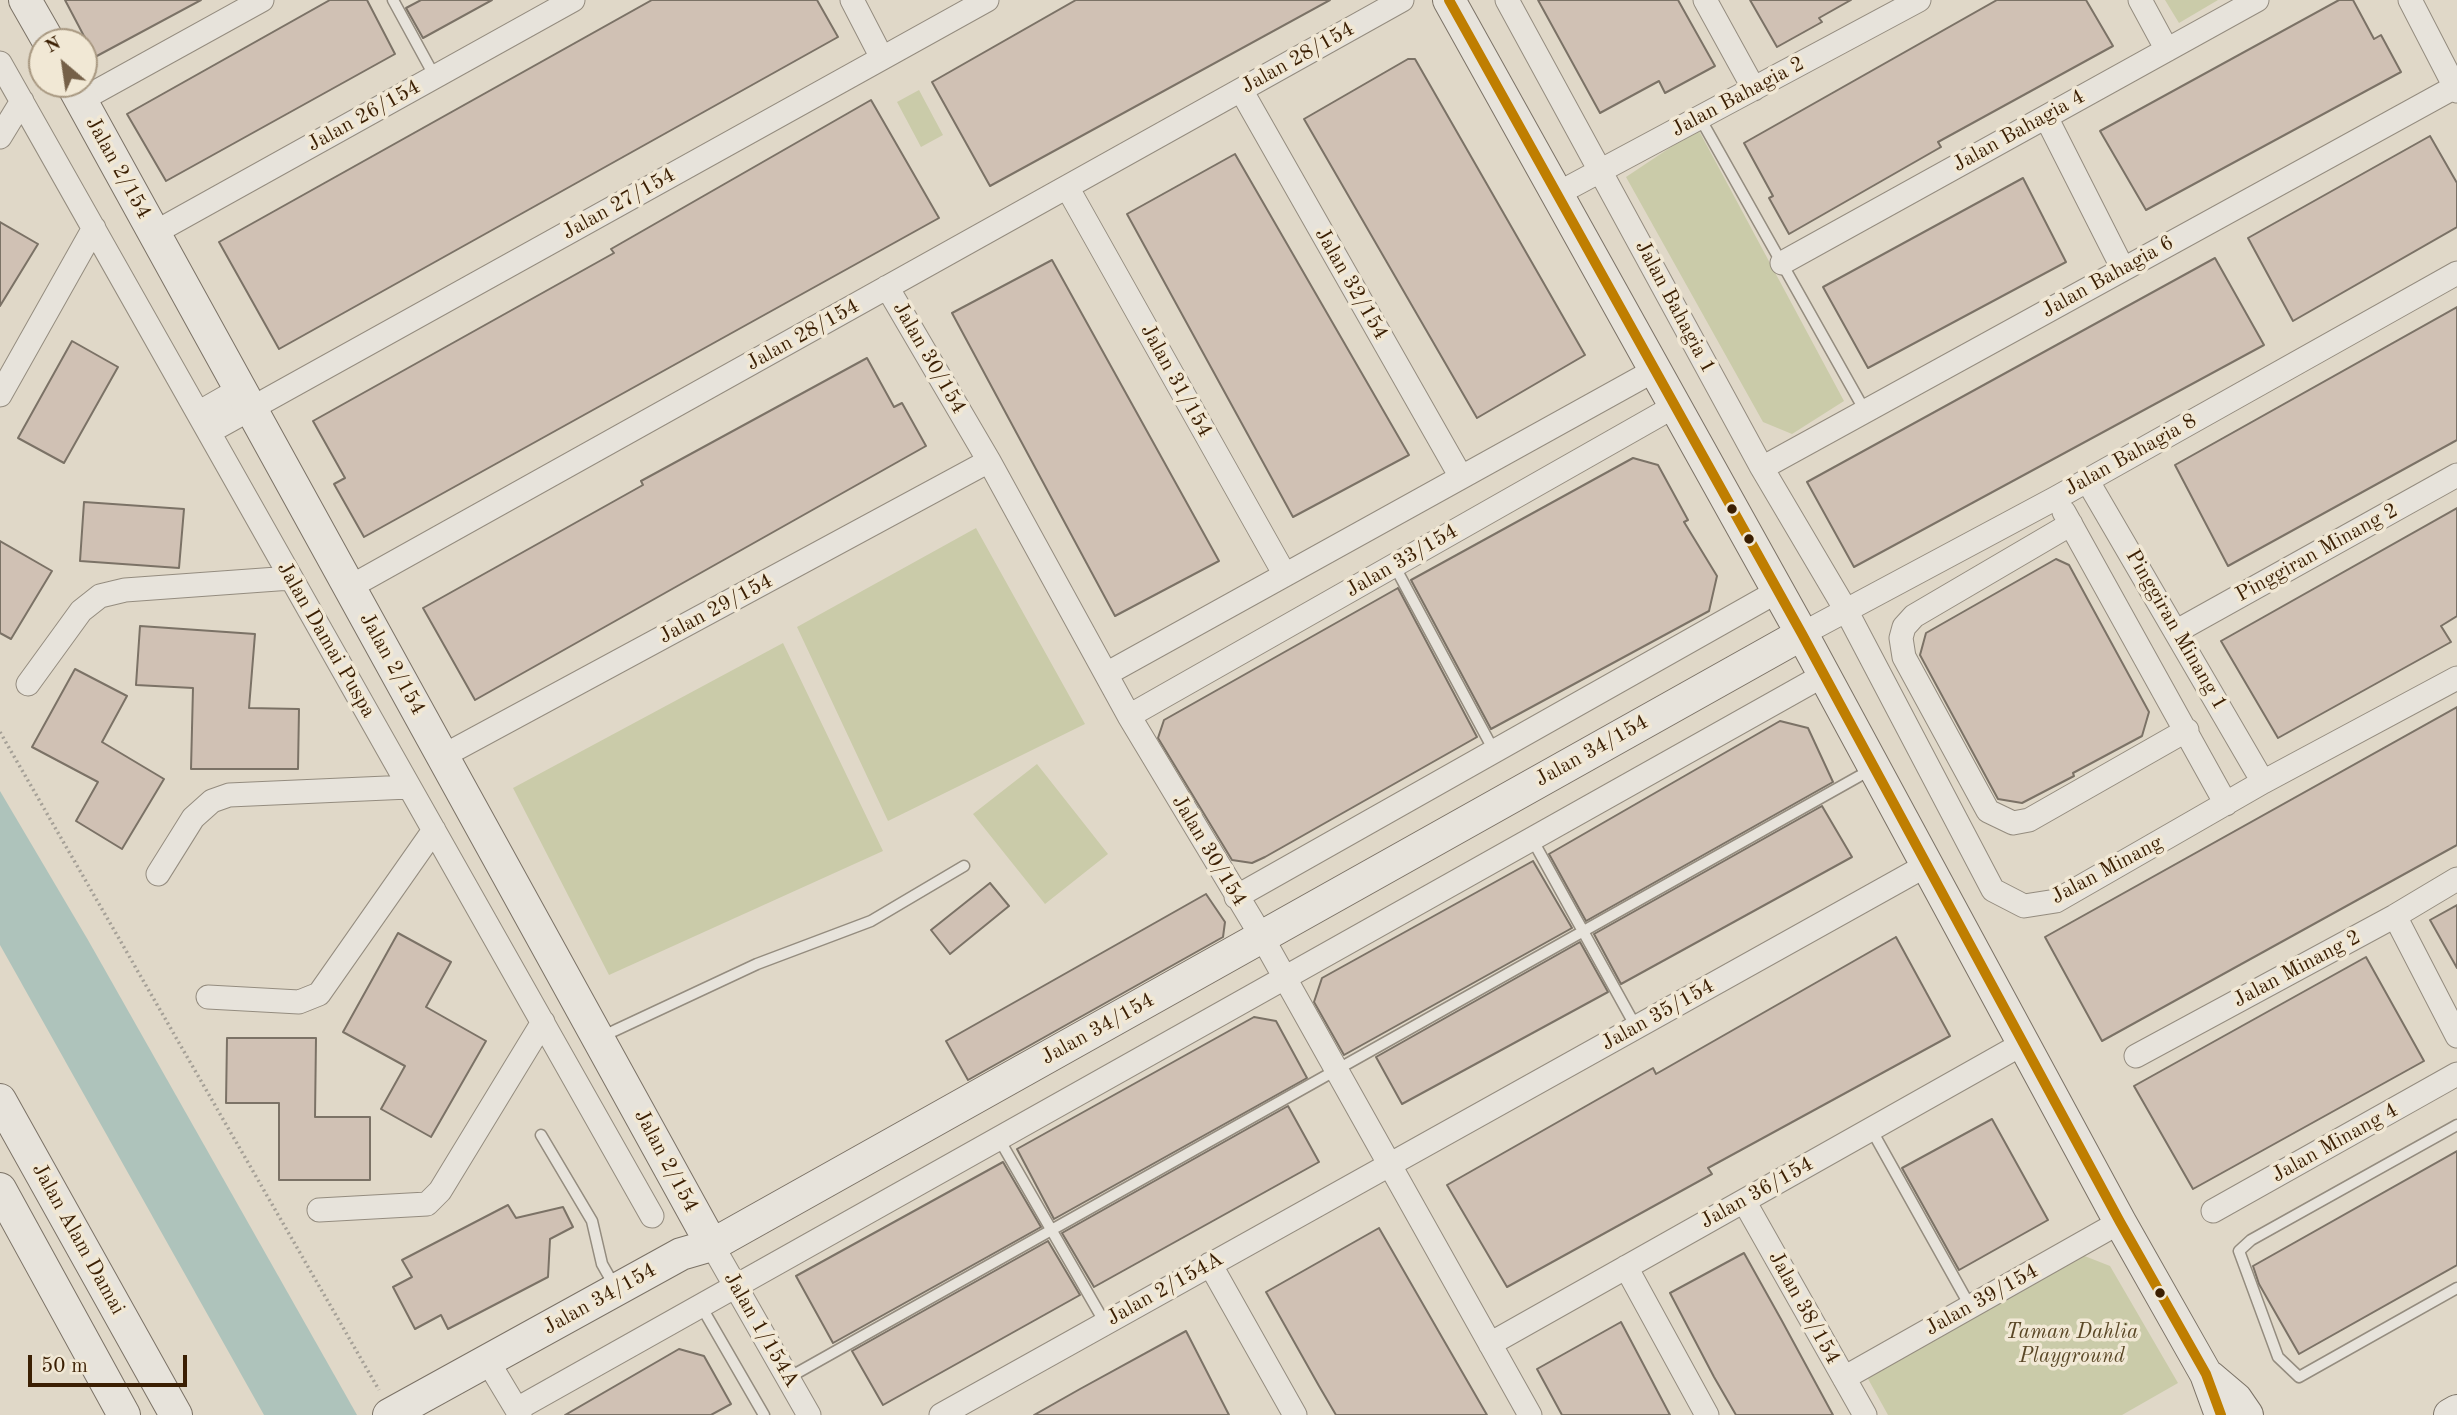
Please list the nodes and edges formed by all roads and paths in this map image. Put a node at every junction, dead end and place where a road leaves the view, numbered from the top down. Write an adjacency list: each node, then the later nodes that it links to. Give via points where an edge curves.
1 (25, 0): 15 (street)
2 (262, 0): 20 (street)
3 (393, 0): 19 (lane)
4 (573, 0): 19 (street, Jalan 26/154)
5 (852, 0): 17 (street)
6 (987, 0): 17 (street, Jalan 27/154)
7 (1402, 0): 23 (street, Jalan 28/154)
8 (1449, 0): 31 (street)
9 (1507, 0): 29 (street, Jalan Bahagia 1)
10 (1705, 0): 21 (street)
11 (1919, 0): 21 (street, Jalan Bahagia 2)
12 (2140, 0): 16 (street)
13 (2257, 0): 16 (street, Jalan Bahagia 4)
14 (2410, 0): 22 (street)
15 (41, 28)
16 (2168, 50): 26 (street, Jalan Bahagia 4)
17 (882, 58): 40 (street, Jalan 27/154)
18 (0, 63): 25 (street, Jalan Damai Puspa)
19 (435, 77): 33 (street, Jalan 26/154)
20 (98, 81)
21 (1754, 89): 27 (street, Jalan Bahagia 2)
22 (2456, 89): 35 (street, Jalan Bahagia 6)
23 (1241, 90): 30 (street, Jalan 28/154); 47 (street, Jalan 32/154)
24 (79, 98): 33 (street, Jalan 2/154)
25 (22, 101): 28 (street); 32 (street, Jalan Damai Puspa)
26 (2046, 117): 34 (street, Jalan Bahagia 4); 35 (street)
27 (1700, 118): 29 (street, Jalan Bahagia 2); 34 (lane)
28 (0, 137)
29 (1602, 170): 31 (street, Jalan Bahagia 2); 45 (street, Jalan Bahagia 1)
30 (1067, 187): 37 (street, Jalan 28/154); 52 (street, Jalan 31/154)
31 (1557, 194): 38 (street)
32 (94, 229): 39 (street); 43 (street, Jalan Damai Puspa)
33 (154, 233): 40 (street, Jalan 2/154)
34 (1782, 263): 42 (lane)
35 (2123, 269): 42 (street, Jalan Bahagia 6)
36 (2457, 273): 48 (street, Jalan Bahagia 8)
37 (887, 287): 44 (street, Jalan 30/154); 54 (street, Jalan 28/154)
38 (1655, 370): 41 (street); 47 (street, Jalan 33/154)
39 (0, 396)
40 (246, 399): 43 (street, Jalan 27/154); 54 (street, Jalan 2/154)
41 (1675, 406): 51 (street, Jalan 33/154); 55 (street)
42 (1866, 411): 45 (street, Jalan Bahagia 6)
43 (203, 422): 53 (street, Jalan Damai Puspa)
44 (989, 461): 59 (street, Jalan 30/154); 67 (street, Jalan 29/154)
45 (1762, 468): 56 (street, Jalan Bahagia 1)
46 (2457, 475): 57 (street, Pinggiran Minang 2)
47 (1461, 477): 52 (street, Jalan 33/154)
48 (2087, 480): 49 (street, Jalan Bahagia 8); 57 (street, Pinggiran Minang 1)
49 (2056, 498): 50 (street); 56 (street, Jalan Bahagia 8)
50 (2071, 524): 64 (street); 64 (street, via 1914,616 1904,627 1903,657 1988,811 2013,824 2029,820)
51 (1394, 565): 63 (street, Jalan 33/154); 66 (lane)
52 (1285, 575): 59 (street, Jalan 33/154)
53 (291, 578): 62 (street, via 125,590 100,596 81,611); 70 (street, Jalan Damai Puspa)
54 (350, 587): 67 (street, Jalan 2/154)
55 (1779, 592): 58 (street); 66 (street)
56 (1847, 612): 58 (street, Jalan Bahagia 8); 71 (street, Jalan Minang, via 1993,890 2009,900 2024,906 2056,901)
57 (2177, 631): 69 (street, Pinggiran Minang 1)
58 (1802, 634): 60 (street); 81 (street, Jalan 34/154)
59 (1108, 673): 63 (street, Jalan 30/154)
60 (1824, 675): 68 (street); 73 (street)
61 (2457, 678): 69 (street, Jalan Minang)
62 (29, 684)
63 (1129, 716): 78 (street, Jalan 30/154)
64 (2187, 730): 71 (street)
65 (0, 732): 120 (path)
66 (1493, 749): 78 (street)
67 (443, 757): 87 (street, Jalan 2/154)
68 (1874, 768): 75 (street); 80 (lane)
69 (2263, 782): 71 (street, Jalan Minang)
70 (409, 787): 72 (street, Jalan Damai Puspa); 76 (street, via 229,795 212,801 193,818)
71 (2226, 804)
72 (434, 830): 83 (street, via 319,994 299,1002); 84 (street, Jalan Damai Puspa)
73 (1532, 839): 80 (lane); 82 (street)
74 (964, 866): 87 (lane, via 871,921 757,964)
75 (1927, 866): 85 (street, Jalan 35/154); 88 (street)
76 (158, 874)
77 (2457, 879): 79 (street, Jalan Minang 2)
78 (1236, 897): 81 (street, Jalan 30/154)
79 (2395, 916): 86 (street); 89 (street, Jalan Minang 2)
80 (1583, 932): 85 (lane); 90 (lane)
81 (1262, 937): 82 (street, Jalan 30/154); 105 (street, Jalan 34/154)
82 (1285, 978): 90 (street, Jalan 30/154); 96 (street)
83 (208, 997)
84 (542, 1022): 100 (street, via 440,1191 426,1204); 102 (street, Jalan Damai Puspa)
85 (1636, 1027): 97 (street, Jalan 35/154)
86 (2457, 1036)
87 (599, 1038): 105 (street, Jalan 2/154)
88 (2024, 1043): 94 (street, Jalan 36/154); 103 (street)
89 (2136, 1056)
90 (1336, 1070): 97 (street, Jalan 30/154); 104 (lane)
91 (2457, 1074): 101 (street, Jalan Minang 4)
92 (0, 1100): 123 (street, Jalan Alam Damai)
93 (2457, 1125): 109 (lane, via 2250,1240 2239,1251 2278,1357 2299,1377)
94 (1871, 1129): 99 (street, Jalan 36/154); 112 (lane)
95 (541, 1135): 110 (lane, via 592,1221 601,1264)
96 (999, 1139): 104 (lane); 108 (street)
97 (1389, 1164): 106 (street, Jalan 2/154A); 114 (street, Jalan 30/154)
98 (0, 1189): 122 (street, Jalan Alam Damai)
99 (1744, 1200): 107 (street, Jalan 36/154); 117 (street, Jalan 38/154)
100 (319, 1210)
101 (2213, 1211)
102 (652, 1216)
103 (2120, 1222): 112 (street, Jalan 39/154); 121 (street, via 2206,1374)
104 (1051, 1230): 113 (lane); 116 (lane)
105 (712, 1245): 108 (street, Jalan 1/154A); 110 (street, Jalan 34/154, via 681,1254)
106 (1210, 1264): 113 (street, Jalan 2/154A); 127 (street)
107 (1626, 1267): 114 (street, Jalan 36/154); 129 (street)
108 (736, 1286): 111 (street); 116 (street, Jalan 1/154A)
109 (2457, 1288)
110 (616, 1290): 115 (street, Jalan 34/154)
111 (701, 1306): 119 (street); 124 (lane)
112 (1970, 1306): 117 (street, Jalan 39/154)
113 (1105, 1323): 126 (street, Jalan 2/154A)
114 (1490, 1344): 128 (street, Jalan 30/154)
115 (488, 1360): 119 (street); 120 (street, Jalan 34/154)
116 (788, 1378): 125 (street, Jalan 1/154A)
117 (1844, 1378): 130 (street, Jalan 38/154)
118 (2457, 1410): 131 (street)
119 (518, 1412)
120 (390, 1414)
121 (2240, 1414)
122 (124, 1415)
123 (176, 1415)
124 (765, 1415)
125 (809, 1415)
126 (941, 1415)
127 (1295, 1415)
128 (1530, 1415)
129 (1707, 1415)
130 (1865, 1415)
131 (2449, 1415)

